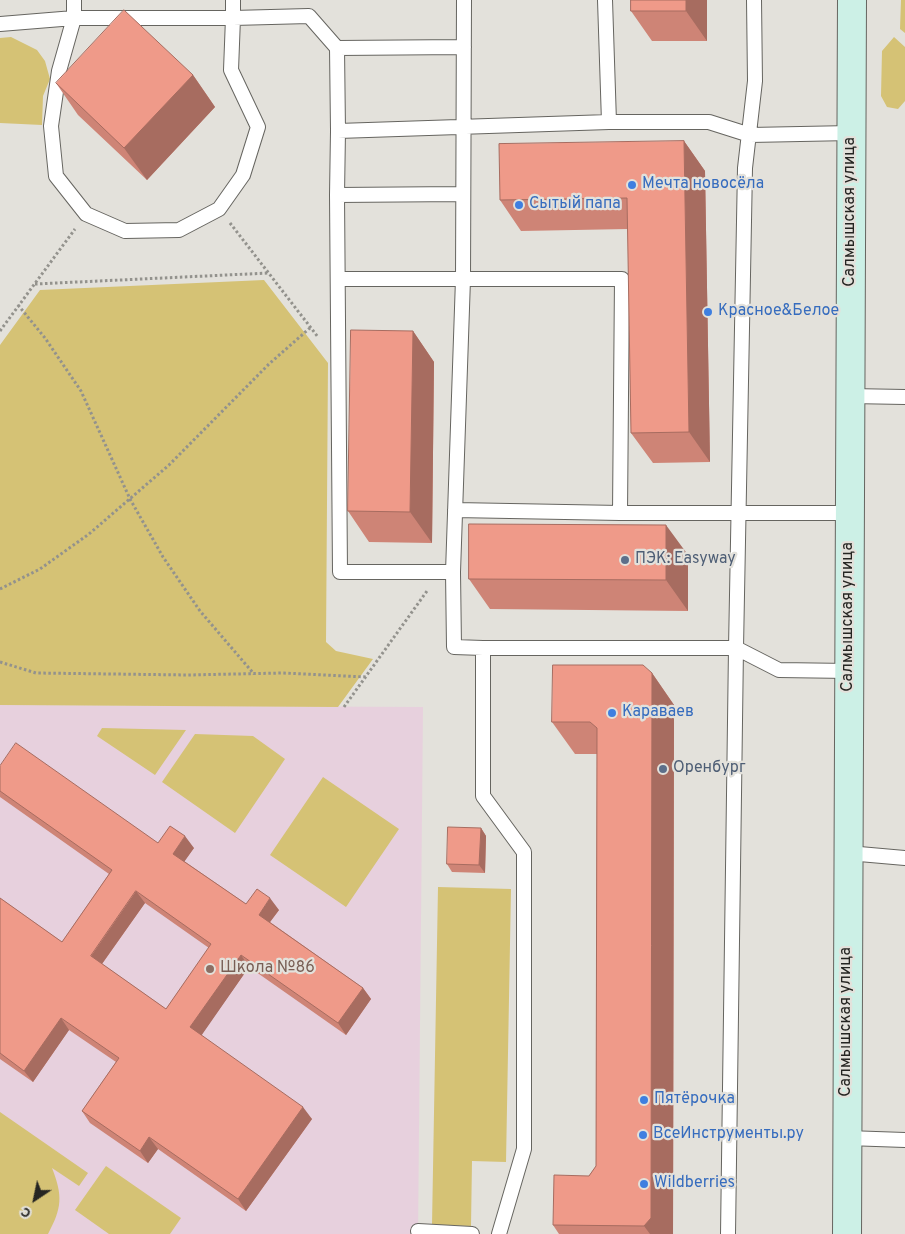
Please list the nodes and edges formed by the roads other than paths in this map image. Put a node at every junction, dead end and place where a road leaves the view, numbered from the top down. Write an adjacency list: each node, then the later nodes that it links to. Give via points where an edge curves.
1 (74, 0): 7 (lane)
2 (233, 0): 8 (lane)
3 (464, 0): 10 (lane)
4 (605, 0): 12 (lane)
5 (754, 0): 16 (lane, via 755,81)
6 (852, 0): 15 (main road, Салмышская улица)
7 (74, 18): 8 (lane); 8 (lane, via 59,71 51,126 56,176 86,214 125,231 179,230 219,209 243,174 258,128 231,70); 9 (lane)
8 (233, 18): 11 (lane, via 309,16)
9 (0, 24)
10 (464, 47): 11 (lane); 13 (lane)
11 (337, 48): 14 (lane)
12 (609, 122): 13 (lane); 16 (lane, via 709,122)
13 (463, 126): 14 (lane); 17 (lane)
14 (338, 131): 18 (lane)
15 (851, 132): 16 (lane); 21 (main road, Салмышская улица)
16 (750, 135): 24 (lane, via 745,168)
17 (462, 194): 18 (lane); 19 (lane)
18 (337, 195): 20 (lane)
19 (462, 278): 20 (lane); 23 (lane); 25 (lane, via 622,279)
20 (338, 279): 27 (lane, via 340,572)
21 (850, 396): 22 (lane); 26 (main road, Салмышская улица)
22 (905, 397)
23 (455, 510): 25 (lane); 27 (lane)
24 (739, 512): 25 (lane); 26 (lane); 29 (lane)
25 (620, 513)
26 (850, 513): 30 (main road, Салмышская улица)
27 (447, 572): 28 (lane, via 454,647)
28 (484, 648): 29 (lane); 37 (lane, via 483,796 524,852 524,1149)
29 (736, 648): 30 (lane, via 779,670); 38 (lane)
30 (849, 671): 31 (main road, Салмышская улица)
31 (848, 853): 32 (lane); 33 (main road, Салмышская улица)
32 (905, 858)
33 (847, 1138): 34 (lane); 39 (main road, Салмышская улица)
34 (905, 1140)
35 (418, 1232): 36 (lane)
36 (472, 1234)
37 (499, 1234)
38 (728, 1234)
39 (847, 1234)

